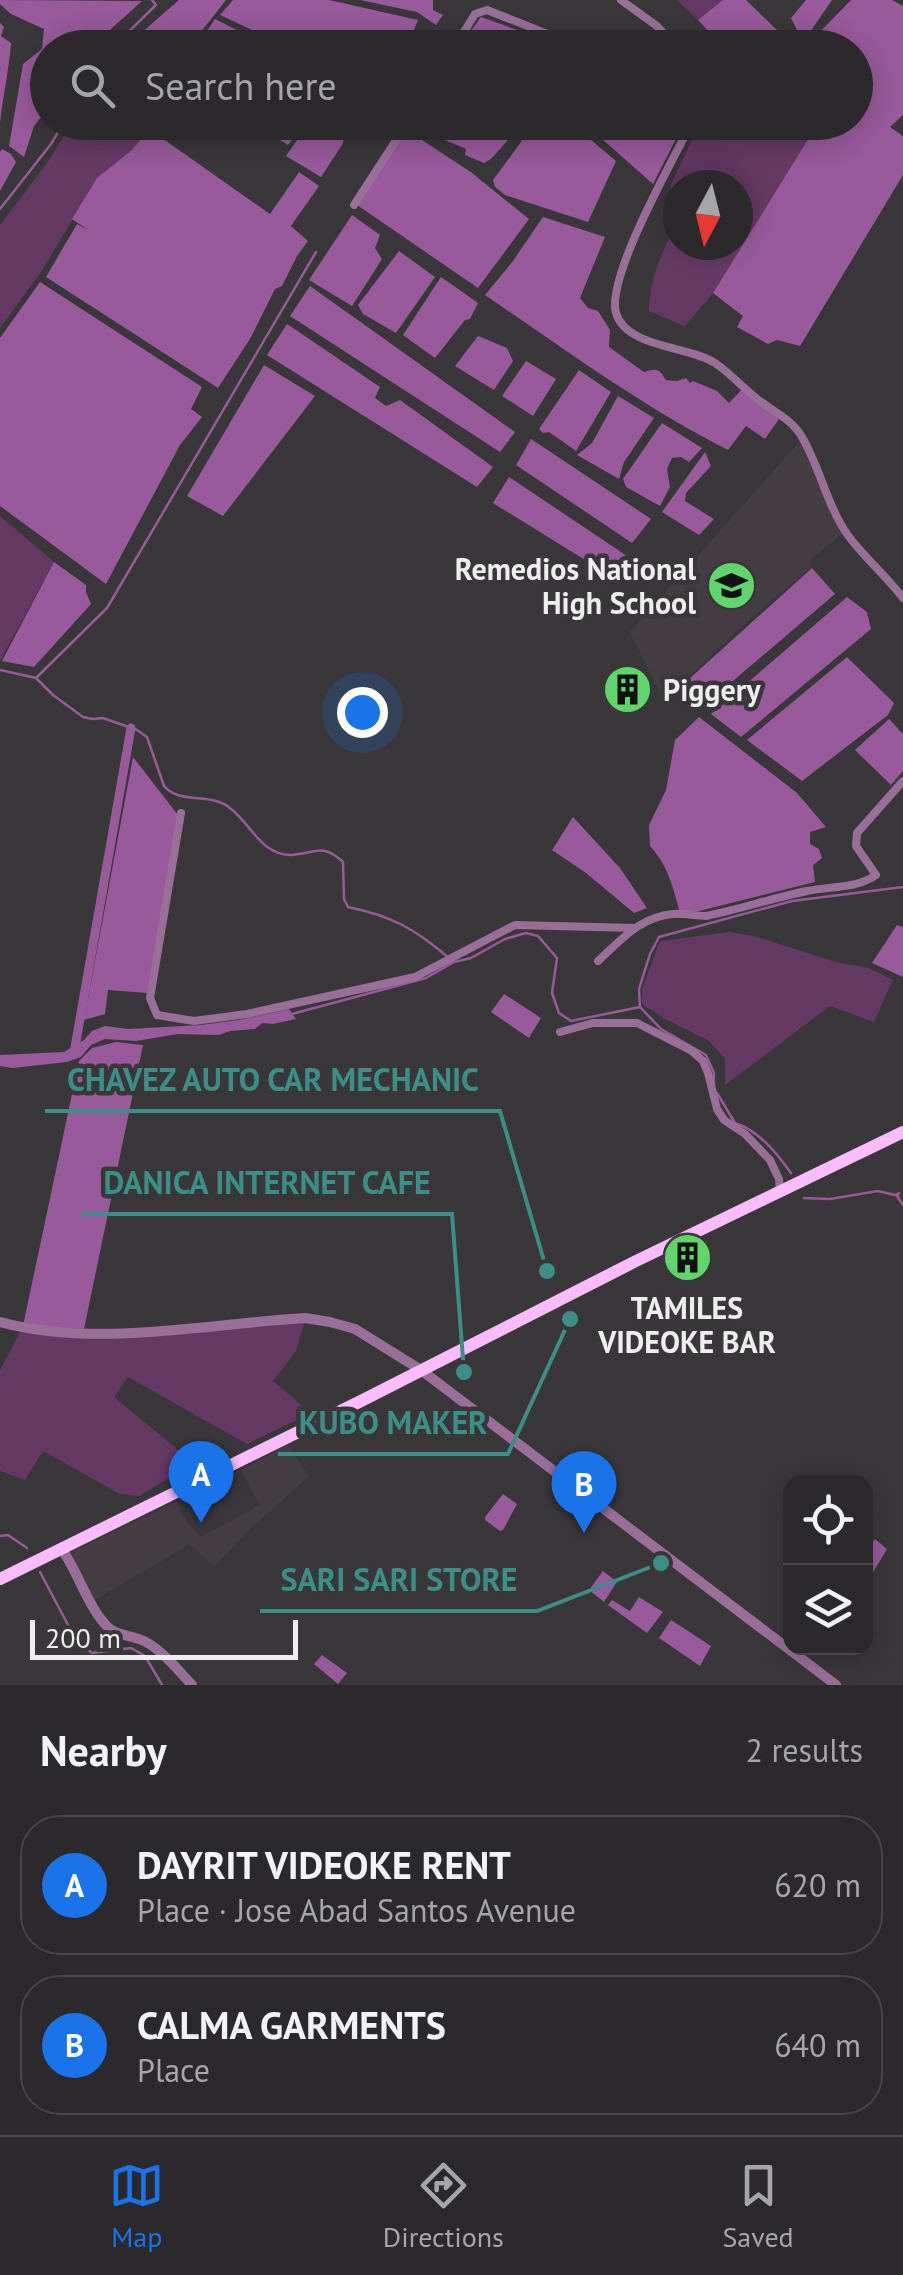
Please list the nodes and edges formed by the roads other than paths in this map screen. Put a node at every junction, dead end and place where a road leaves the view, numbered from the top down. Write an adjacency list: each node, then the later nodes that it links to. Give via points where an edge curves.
1 (620, 0): 4 (street)
2 (465, 30): 3 (street, via 475,14 487,10)
3 (538, 30)
4 (660, 30)
5 (396, 140): 7 (street)
6 (683, 140): 8 (street, via 617,284 615,310 632,332 712,361 792,421 848,536)
7 (354, 205)
8 (903, 598)
9 (903, 781): 11 (street, via 855,840 876,875 866,882 706,916 652,917)
10 (182, 813): 11 (street, via 150,998 157,1015 194,1021 247,1014 415,977 515,925)
11 (635, 928): 12 (street)
12 (598, 960)
13 (560, 1032): 15 (street, via 592,1023 637,1024 692,1051 703,1060 717,1109 770,1160)
14 (903, 1132): 15 (highway)
15 (780, 1192): 17 (highway)
16 (0, 1322): 17 (street, via 88,1334 305,1318 355,1329)
17 (421, 1370): 18 (highway); 21 (street)
18 (61, 1548): 19 (highway); 20 (street, via 111,1630 146,1642)
19 (0, 1578)
20 (192, 1685)
21 (836, 1685)

